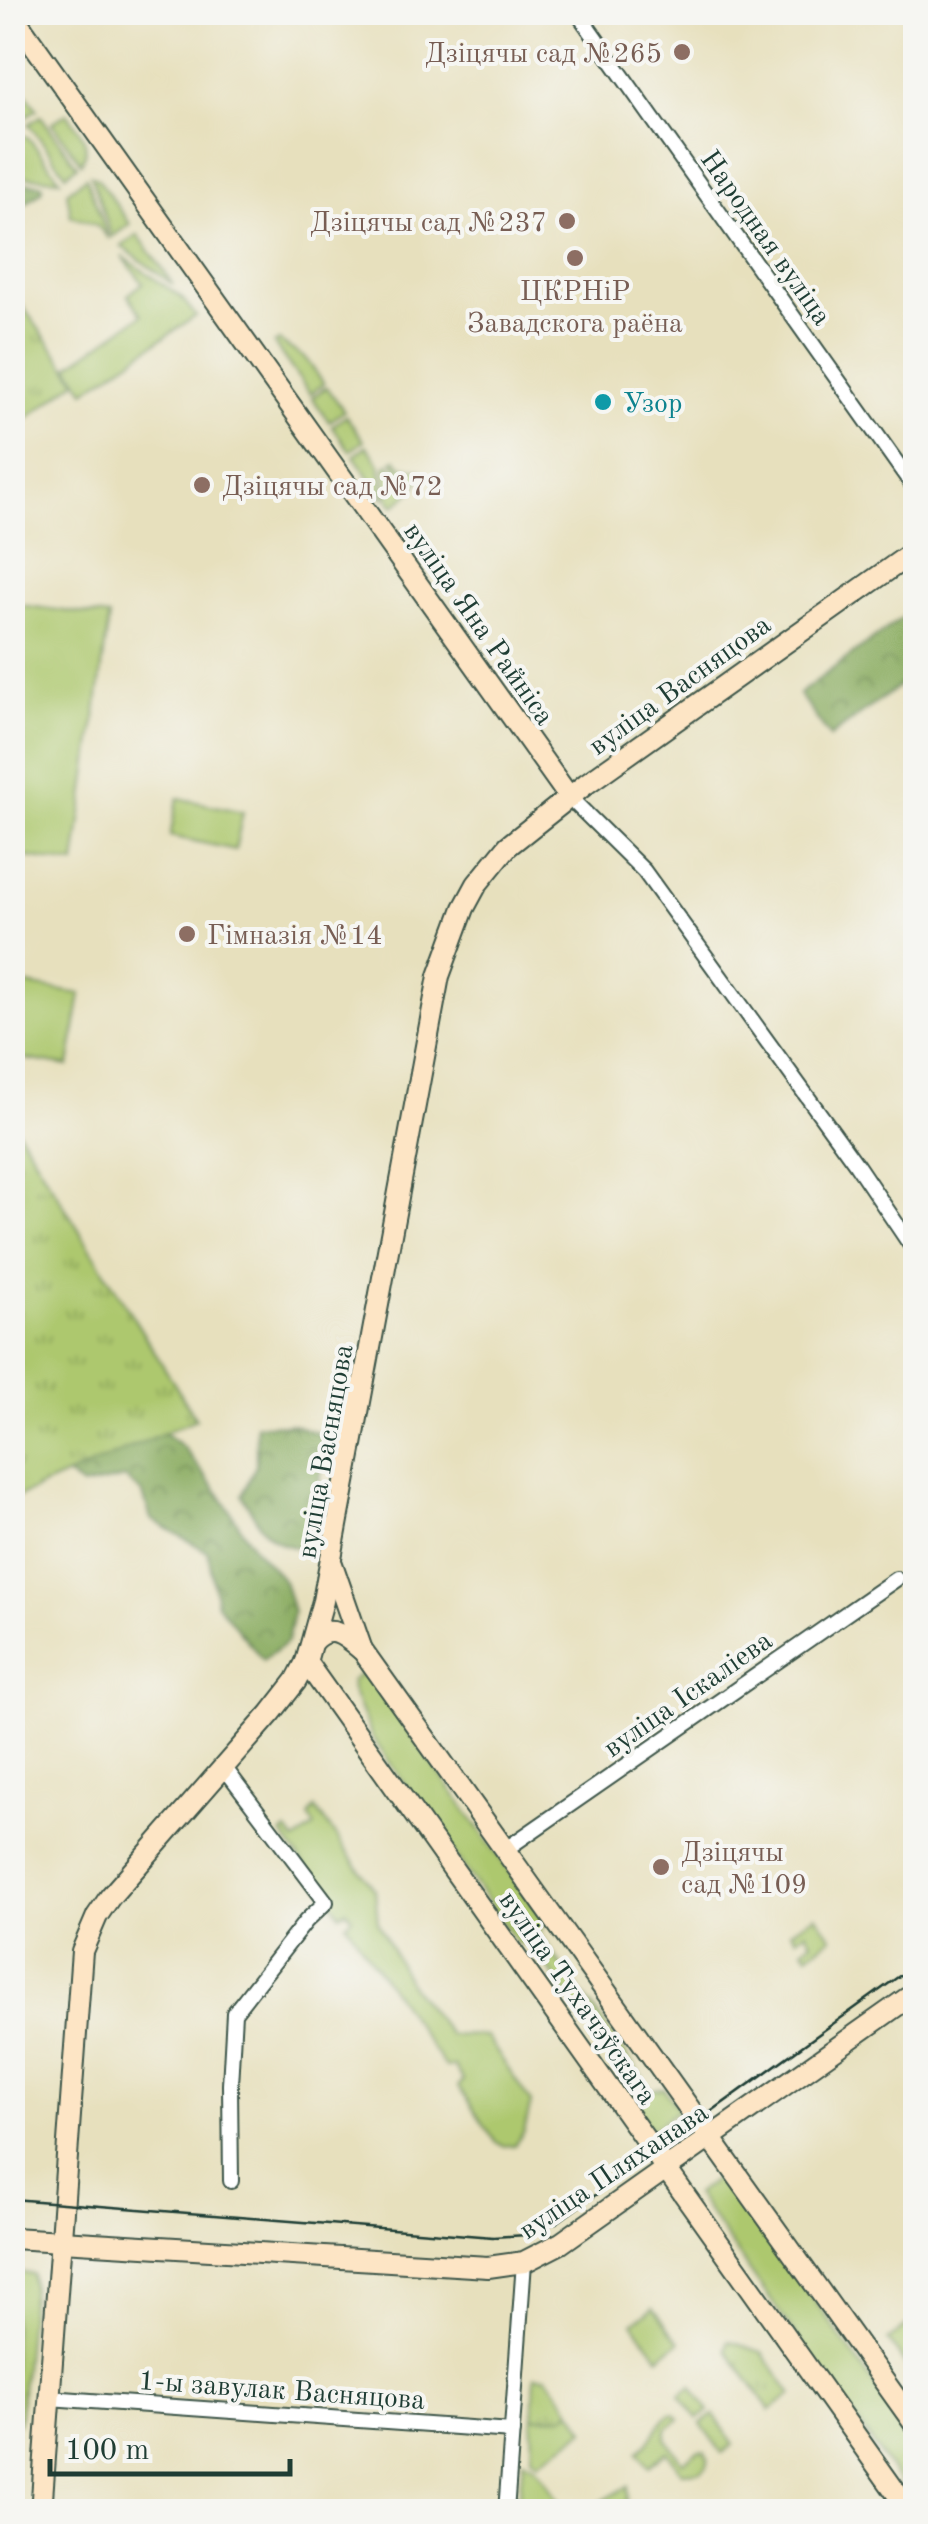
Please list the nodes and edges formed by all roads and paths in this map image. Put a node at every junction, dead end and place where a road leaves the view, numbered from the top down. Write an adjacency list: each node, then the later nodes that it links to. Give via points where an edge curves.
1 (577, 12): 3 (street, Народная вуліца)
2 (12, 14): 5 (street, вуліца Яна Райніса)
3 (916, 490)
4 (916, 550): 5 (street, вуліца Васняцова)
5 (569, 797): 6 (street, вуліца Яна Райніса, via 644,871); 7 (street, вуліца Васняцова, via 492,863 464,908 439,976)
6 (916, 1254)
7 (332, 1564): 9 (street, вуліца Васняцова); 10 (street, вуліца Тухачэўскага)
8 (896, 1579): 13 (street, вуліца Іскаліева)
9 (313, 1641): 10 (street, via 323,1632 339,1632); 11 (street, вуліца Васняцова)
10 (363, 1652): 13 (street, вуліца Тухачэўскага)
11 (306, 1662): 12 (street, вуліца Васняцова); 16 (street, вуліца Тухачэўскага)
12 (224, 1767): 17 (street, via 326,1902 234,2013); 20 (street, вуліца Васняцова, via 110,1897 82,1951)
13 (506, 1848): 15 (street, вуліца Тухачэўскага)
14 (916, 1992): 15 (street, вуліца Пляханава)
15 (712, 2138): 16 (street, вуліца Пляханава); 23 (street, вуліца Тухачэўскага)
16 (666, 2170): 21 (street, вуліца Пляханава); 27 (street, вуліца Тухачэўскага)
17 (231, 2181)
18 (12, 2229): 20 (street, вуліца Пляханава)
19 (12, 2238): 20 (street, вуліца Пляханава)
20 (62, 2239): 21 (street, вуліца Пляханава, via 488,2267); 22 (street, вуліца Васняцова)
21 (524, 2262): 24 (street)
22 (49, 2398): 24 (street, 1-ы завулак Васняцова); 25 (street, вуліца Васняцова)
23 (916, 2426)
24 (512, 2431): 26 (street)
25 (41, 2512)
26 (506, 2512)
27 (910, 2512)

